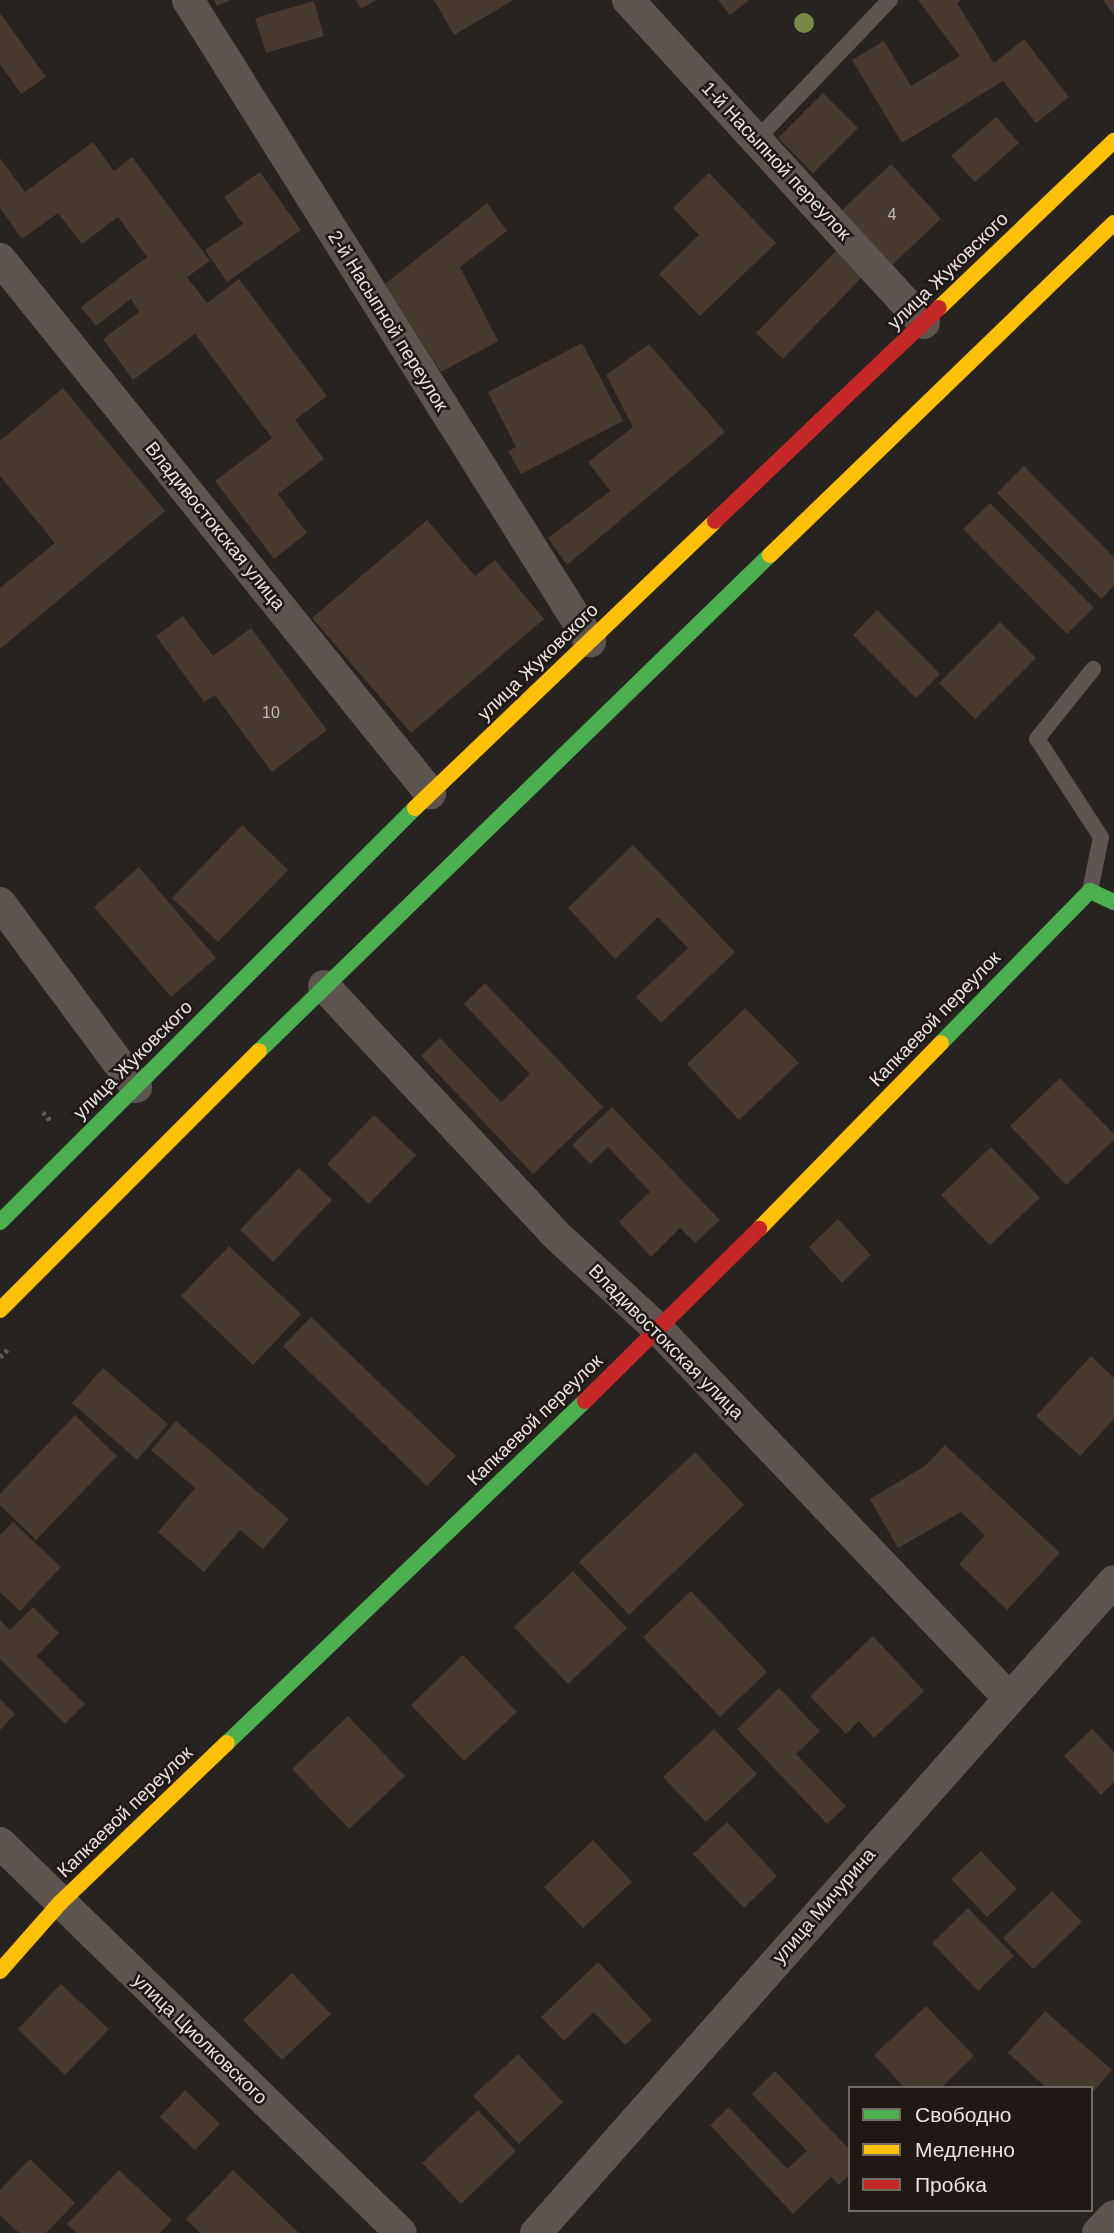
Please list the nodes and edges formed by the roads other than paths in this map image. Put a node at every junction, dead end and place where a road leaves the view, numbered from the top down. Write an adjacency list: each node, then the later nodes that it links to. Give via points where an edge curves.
1 (188, 0): 9 (street, 2-й Насыпной переулок)
2 (628, 0): 4 (street, 1-й Насыпной переулок)
3 (890, 0): 4 (lane)
4 (757, 140): 8 (street, 1-й Насыпной переулок)
5 (1114, 141): 8 (main road, улица Жуковского)
6 (1114, 223): 15 (main road)
7 (0, 259): 11 (street, Владивостокская улица)
8 (924, 323): 9 (main road, улица Жуковского)
9 (590, 641): 11 (main road, улица Жуковского)
10 (1093, 669): 12 (lane, via 1037,739 1101,837)
11 (430, 793): 16 (main road, улица Жуковского)
12 (1090, 891): 13 (main road); 19 (main road, Капкаевой переулок)
13 (1114, 902)
14 (0, 903): 16 (street)
15 (324, 986): 18 (main road); 19 (street, Владивостокская улица, via 554,1233)
16 (136, 1087): 17 (main road, улица Жуковского)
17 (0, 1222)
18 (0, 1310)
19 (659, 1330): 21 (street, Владивостокская улица); 23 (main road, Капкаевой переулок)
20 (1114, 1581): 21 (street, улица Мичурина)
21 (1008, 1697): 27 (street, улица Мичурина)
22 (0, 1843): 23 (street, улица Циолковского)
23 (60, 1903): 24 (main road, Капкаевой переулок); 26 (street, улица Циолковского)
24 (0, 1971)
25 (1114, 2216): 28 (street)
26 (401, 2233)
27 (536, 2233)
28 (1098, 2233)

